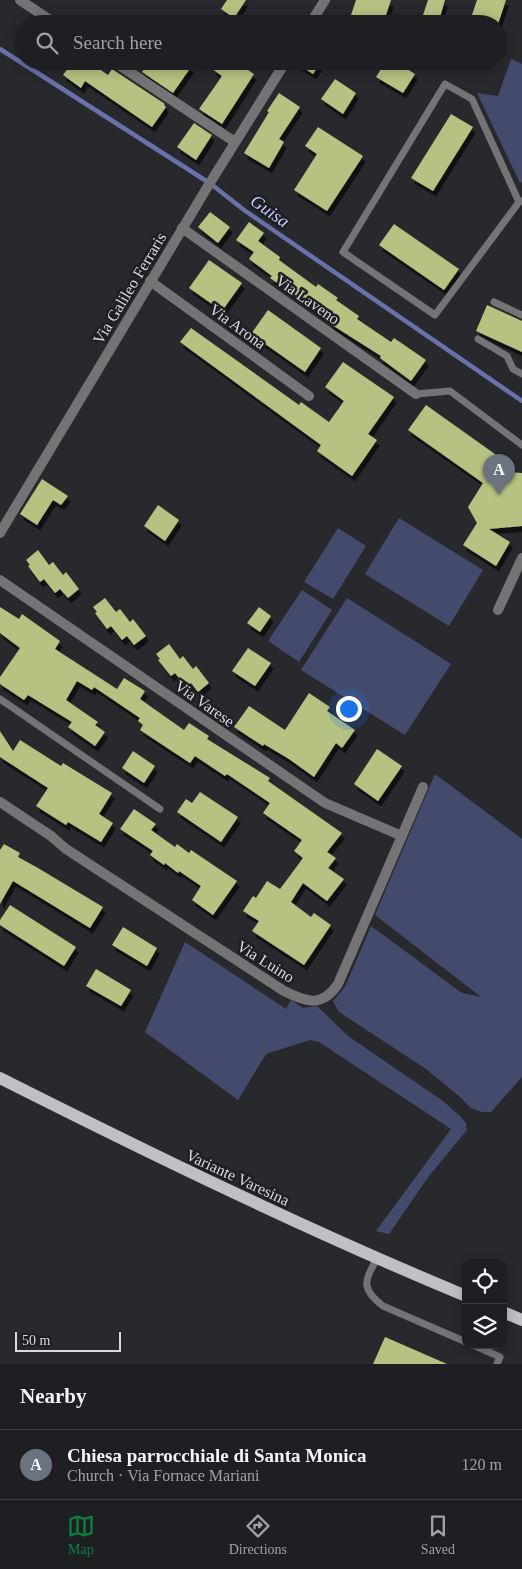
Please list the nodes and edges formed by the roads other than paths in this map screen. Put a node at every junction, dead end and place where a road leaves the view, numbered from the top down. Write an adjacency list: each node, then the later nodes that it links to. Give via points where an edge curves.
1 (20, 0): 3 (street)
2 (325, 0): 4 (street)
3 (42, 15)
4 (316, 15)
5 (127, 70): 7 (street)
6 (280, 70): 7 (street, Via Galileo Ferraris)
7 (235, 142): 9 (street, Via Galileo Ferraris)
8 (520, 201): 8 (lane, via 472,99 445,84 343,252 435,315)
9 (182, 228): 10 (street, Via Galileo Ferraris); 15 (street, Via Laveno)
10 (150, 281): 16 (street, Via Arona); 18 (street, Via Galileo Ferraris)
11 (494, 302): 12 (lane)
12 (522, 315)
13 (478, 339): 14 (lane, via 507,356 513,368)
14 (522, 374)
15 (416, 394): 17 (lane, via 450,391)
16 (309, 396)
17 (522, 445)
18 (0, 533)
19 (522, 558): 21 (street)
20 (0, 580): 26 (street, Via Varese, via 325,804)
21 (498, 610)
22 (0, 699): 25 (lane)
23 (423, 787): 26 (street, Via Luino)
24 (0, 802): 26 (street, Via Luino, via 267,980 294,996 310,1001 322,1000 338,984)
25 (160, 809)
26 (402, 836)
27 (0, 1078): 28 (main road, Variante Varesina, via 161,1159)
28 (377, 1260): 29 (main road, Variante Varesina); 32 (lane, via 368,1274 366,1286 373,1299)
29 (462, 1294)
30 (507, 1314): 31 (main road)
31 (522, 1320)
32 (462, 1340)
33 (482, 1349): 34 (lane, via 500,1357)
34 (498, 1364)

